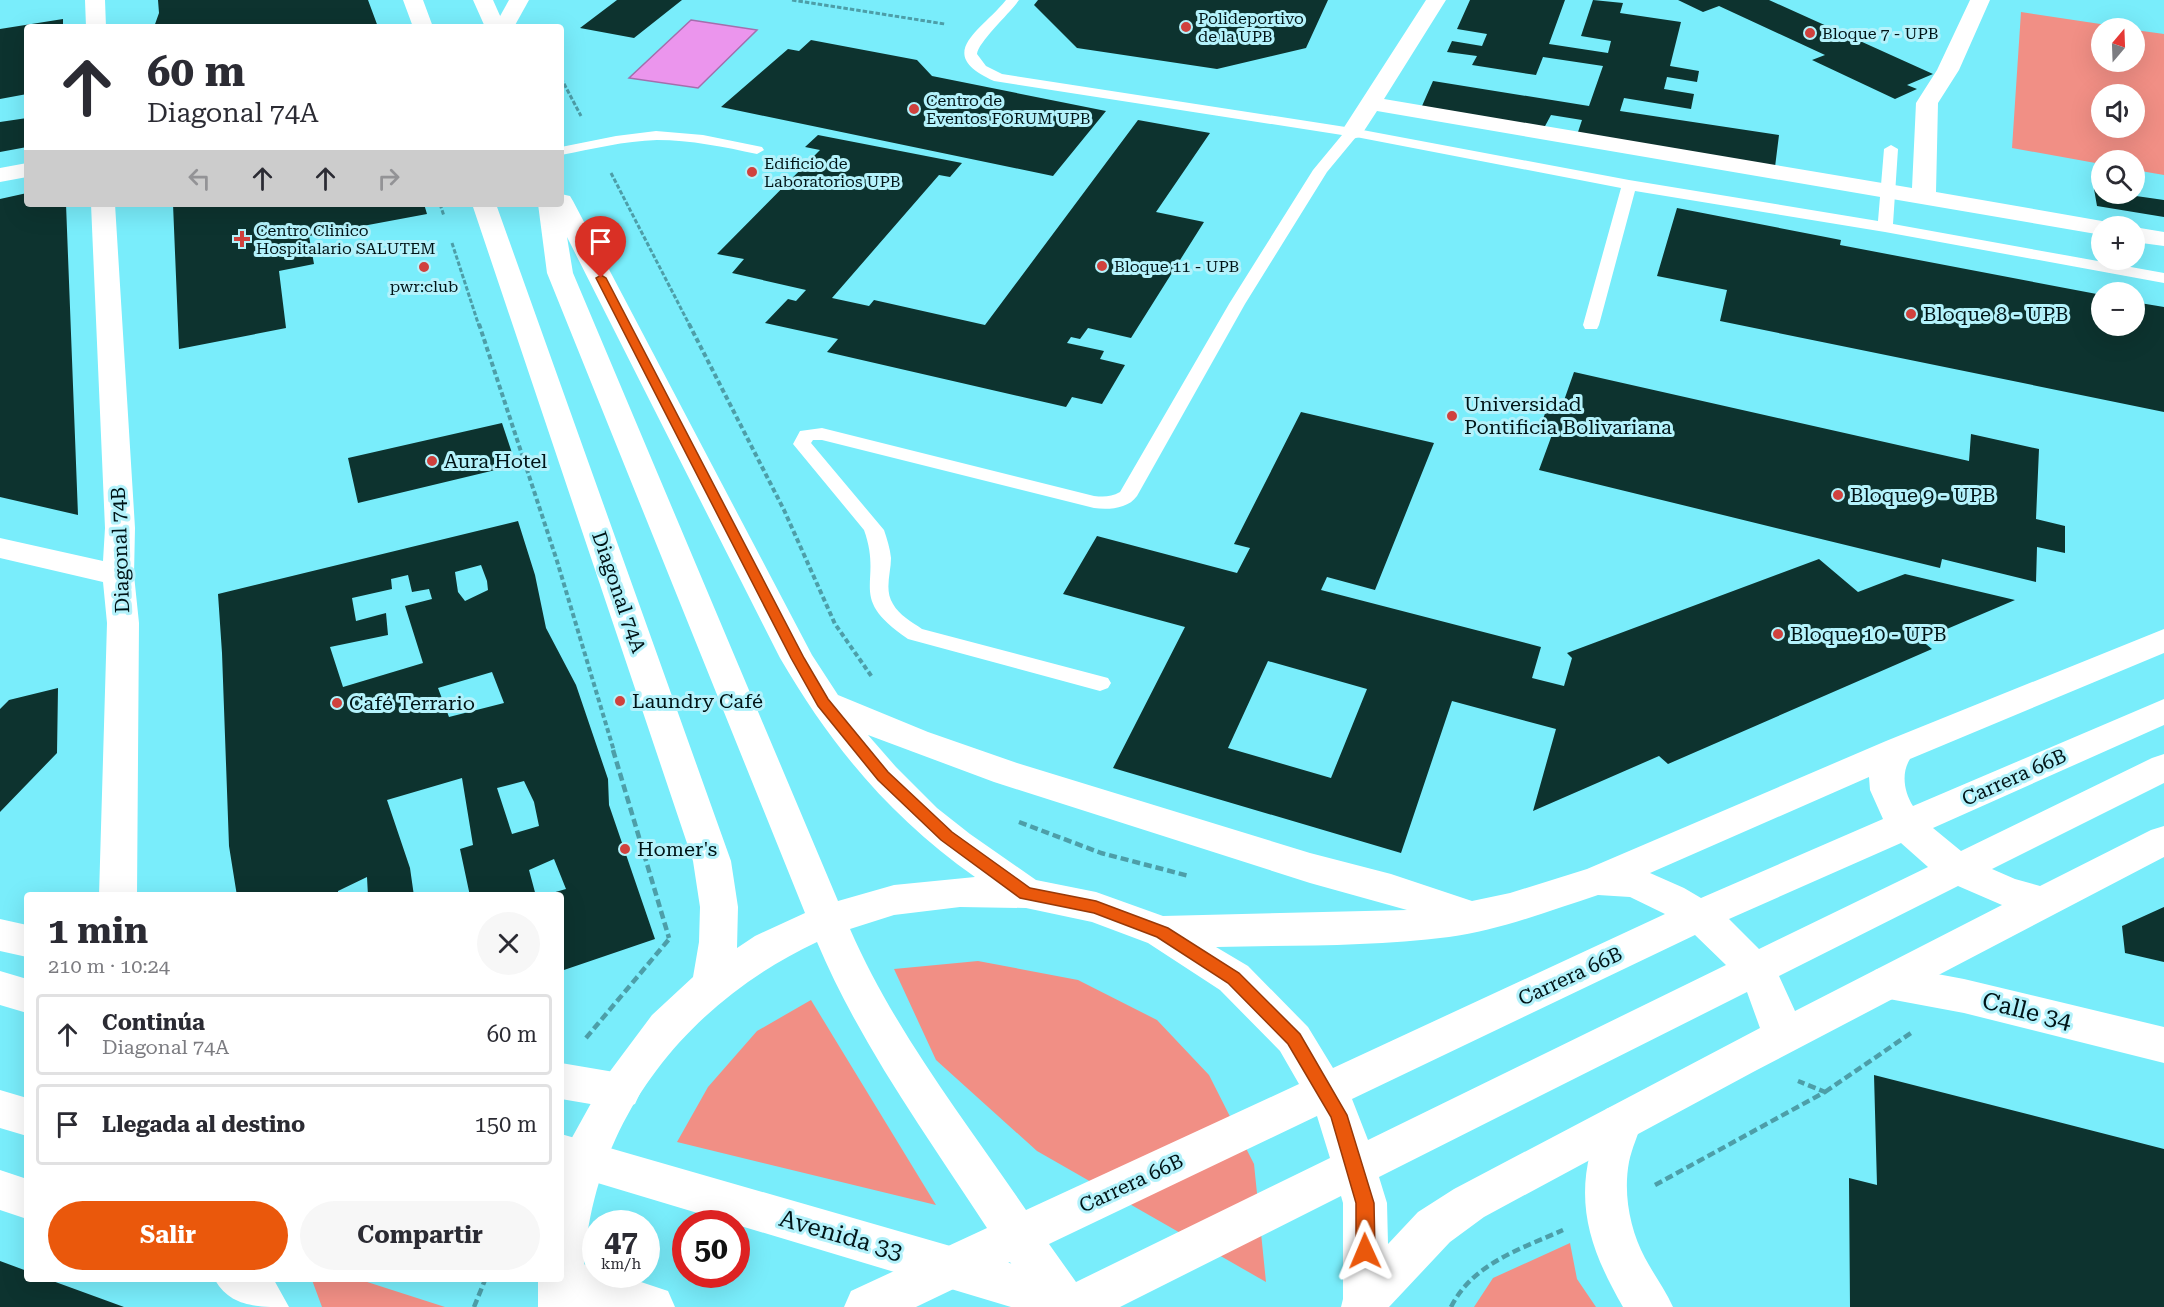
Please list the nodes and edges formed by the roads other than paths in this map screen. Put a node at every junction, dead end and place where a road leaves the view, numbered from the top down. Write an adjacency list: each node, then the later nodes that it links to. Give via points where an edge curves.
1 (95, 0): 8 (main road)
2 (413, 0): 9 (main road)
3 (483, 0): 10 (main road)
4 (519, 0): 11 (main road)
5 (1013, 0): 13 (lane, via 973,43 970,55 984,72 999,78)
6 (1436, 0): 12 (main road)
7 (1980, 0): 21 (main road, via 1948,70 1927,103)
8 (96, 24)
9 (422, 24)
10 (494, 24)
11 (506, 24)
12 (1370, 103): 13 (main road); 20 (main road)
13 (1352, 132): 19 (lane); 35 (lane, via 1321,170 1237,304 1133,486 1118,501 1094,502 822,434 806,435 802,444 872,527 880,550 878,592 888,614 899,625 915,634)
14 (1891, 149): 20 (lane)
15 (564, 150): 16 (lane, via 668,135)
16 (757, 150)
17 (24, 172): 18 (main road)
18 (0, 176)
19 (1629, 185): 27 (lane); 31 (lane)
20 (1889, 193): 21 (main road); 27 (lane)
21 (1924, 199): 26 (main road)
22 (103, 207): 33 (main road, Diagonal 74B, via 120,528)
23 (485, 207): 50 (main road, Diagonal 74A, via 712,861 719,906)
24 (550, 207): 67 (main road, via 560,273 852,978 916,1084)
25 (564, 207): 36 (main road)
26 (2091, 226)
27 (1885, 227): 30 (lane)
28 (2145, 236): 29 (main road)
29 (2164, 239)
30 (2164, 278)
31 (1591, 325)
32 (0, 548): 33 (main road)
33 (118, 575): 42 (main road, Diagonal 74B, via 123,623)
34 (2164, 640): 38 (main road)
35 (1100, 683)
36 (823, 702): 43 (main road, via 909,802 946,836); 45 (main road, via 1006,773)
37 (2164, 711): 70 (main road, Carrera 66B, via 1694,918)
38 (1898, 750): 41 (main road); 44 (main road, via 1887,769 1887,791 1902,819 1928,846 1961,871 2001,890)
39 (2164, 767): 67 (main road)
40 (2164, 840): 44 (main road)
41 (1598, 880): 45 (main road); 53 (main road, via 1630,881 1673,900 1712,926 1745,959 1769,996)
42 (118, 892)
43 (1026, 893): 46 (main road, via 1096,907); 50 (main road, via 960,892 894,900 830,919 769,947)
44 (2042, 902): 49 (main road)
45 (1475, 917): 46 (main road, via 1392,927)
46 (1162, 932): 66 (main road, via 1234,978 1294,1039 1339,1115 1365,1203)
47 (0, 935): 48 (main road)
48 (24, 940)
49 (1889, 982): 53 (main road); 54 (main road, Calle 34, via 1964,996)
50 (712, 985): 56 (main road, via 666,1027)
51 (0, 988): 52 (main road)
52 (24, 995)
53 (1783, 1037): 59 (main road)
54 (2164, 1045)
55 (564, 1082): 56 (main road)
56 (620, 1091): 60 (main road)
57 (0, 1109): 58 (main road)
58 (24, 1116)
59 (1621, 1122): 66 (main road, via 1469,1203 1434,1227); 71 (main road, via 1607,1166 1607,1212 1615,1245 1638,1292)
60 (575, 1148): 63 (main road); 67 (main road, Avenida 33)
61 (0, 1190): 62 (main road)
62 (24, 1198)
63 (564, 1244)
64 (241, 1282): 68 (main road, via 256,1292)
65 (559, 1290): 69 (main road)
66 (1365, 1303)
67 (1073, 1304)
68 (266, 1307)
69 (652, 1307)
70 (867, 1307)
71 (1650, 1307)

